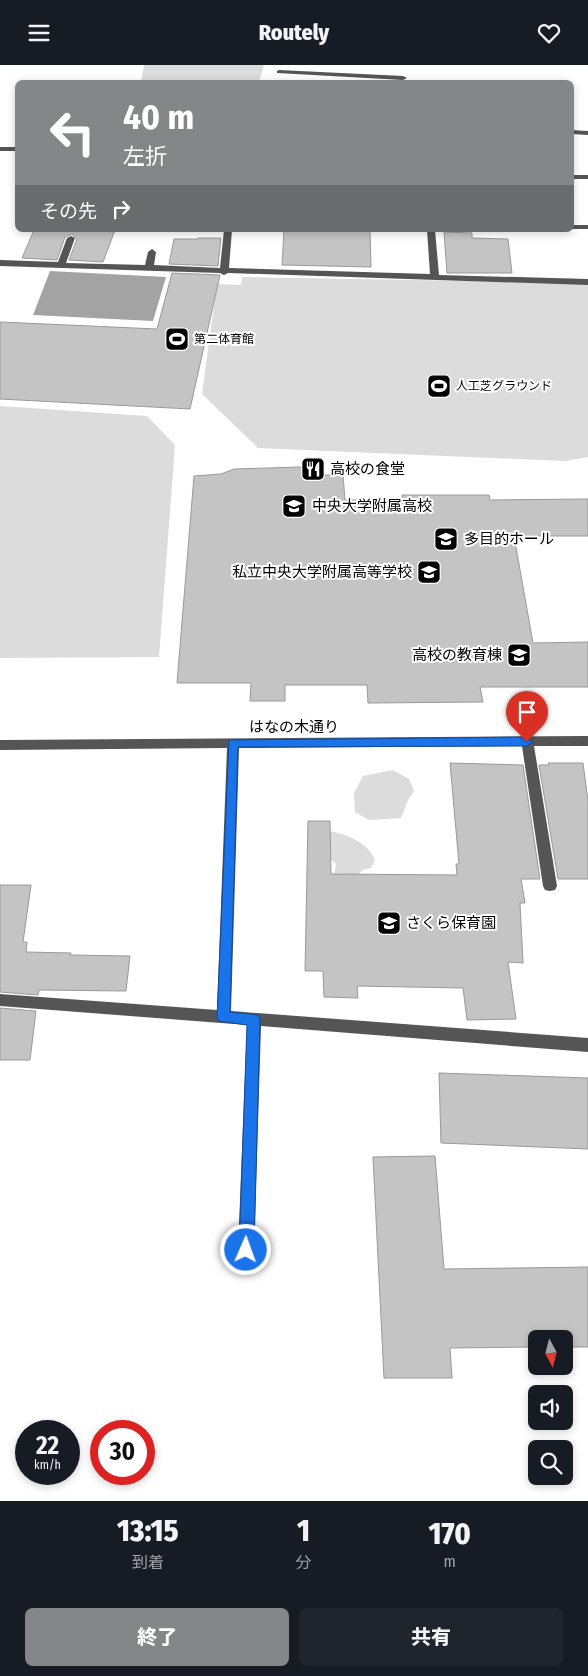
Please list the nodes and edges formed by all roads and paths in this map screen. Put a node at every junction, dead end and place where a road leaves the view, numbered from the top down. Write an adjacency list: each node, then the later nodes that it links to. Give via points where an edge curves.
1 (280, 68): 2 (street)
2 (403, 78)
3 (574, 132): 4 (street)
4 (588, 133)
5 (0, 149): 6 (street)
6 (15, 149)
7 (574, 177): 8 (street)
8 (588, 177)
9 (574, 227): 10 (street)
10 (588, 227)
11 (228, 232): 18 (street)
12 (431, 232): 19 (street)
13 (71, 237): 16 (street)
14 (152, 252): 17 (street)
15 (0, 263): 16 (street)
16 (61, 265): 17 (street)
17 (148, 269): 18 (street)
18 (224, 271): 19 (street)
19 (434, 278): 20 (street)
20 (588, 282)
21 (588, 741): 22 (street, はなの木通り)
22 (527, 742): 23 (street, はなの木通り); 25 (street)
23 (233, 743): 24 (street, はなの木通り); 27 (street)
24 (0, 745)
25 (550, 886)
26 (0, 1000): 27 (street)
27 (224, 1017): 28 (street)
28 (254, 1019): 29 (street); 30 (street)
29 (588, 1045)
30 (246, 1250)

